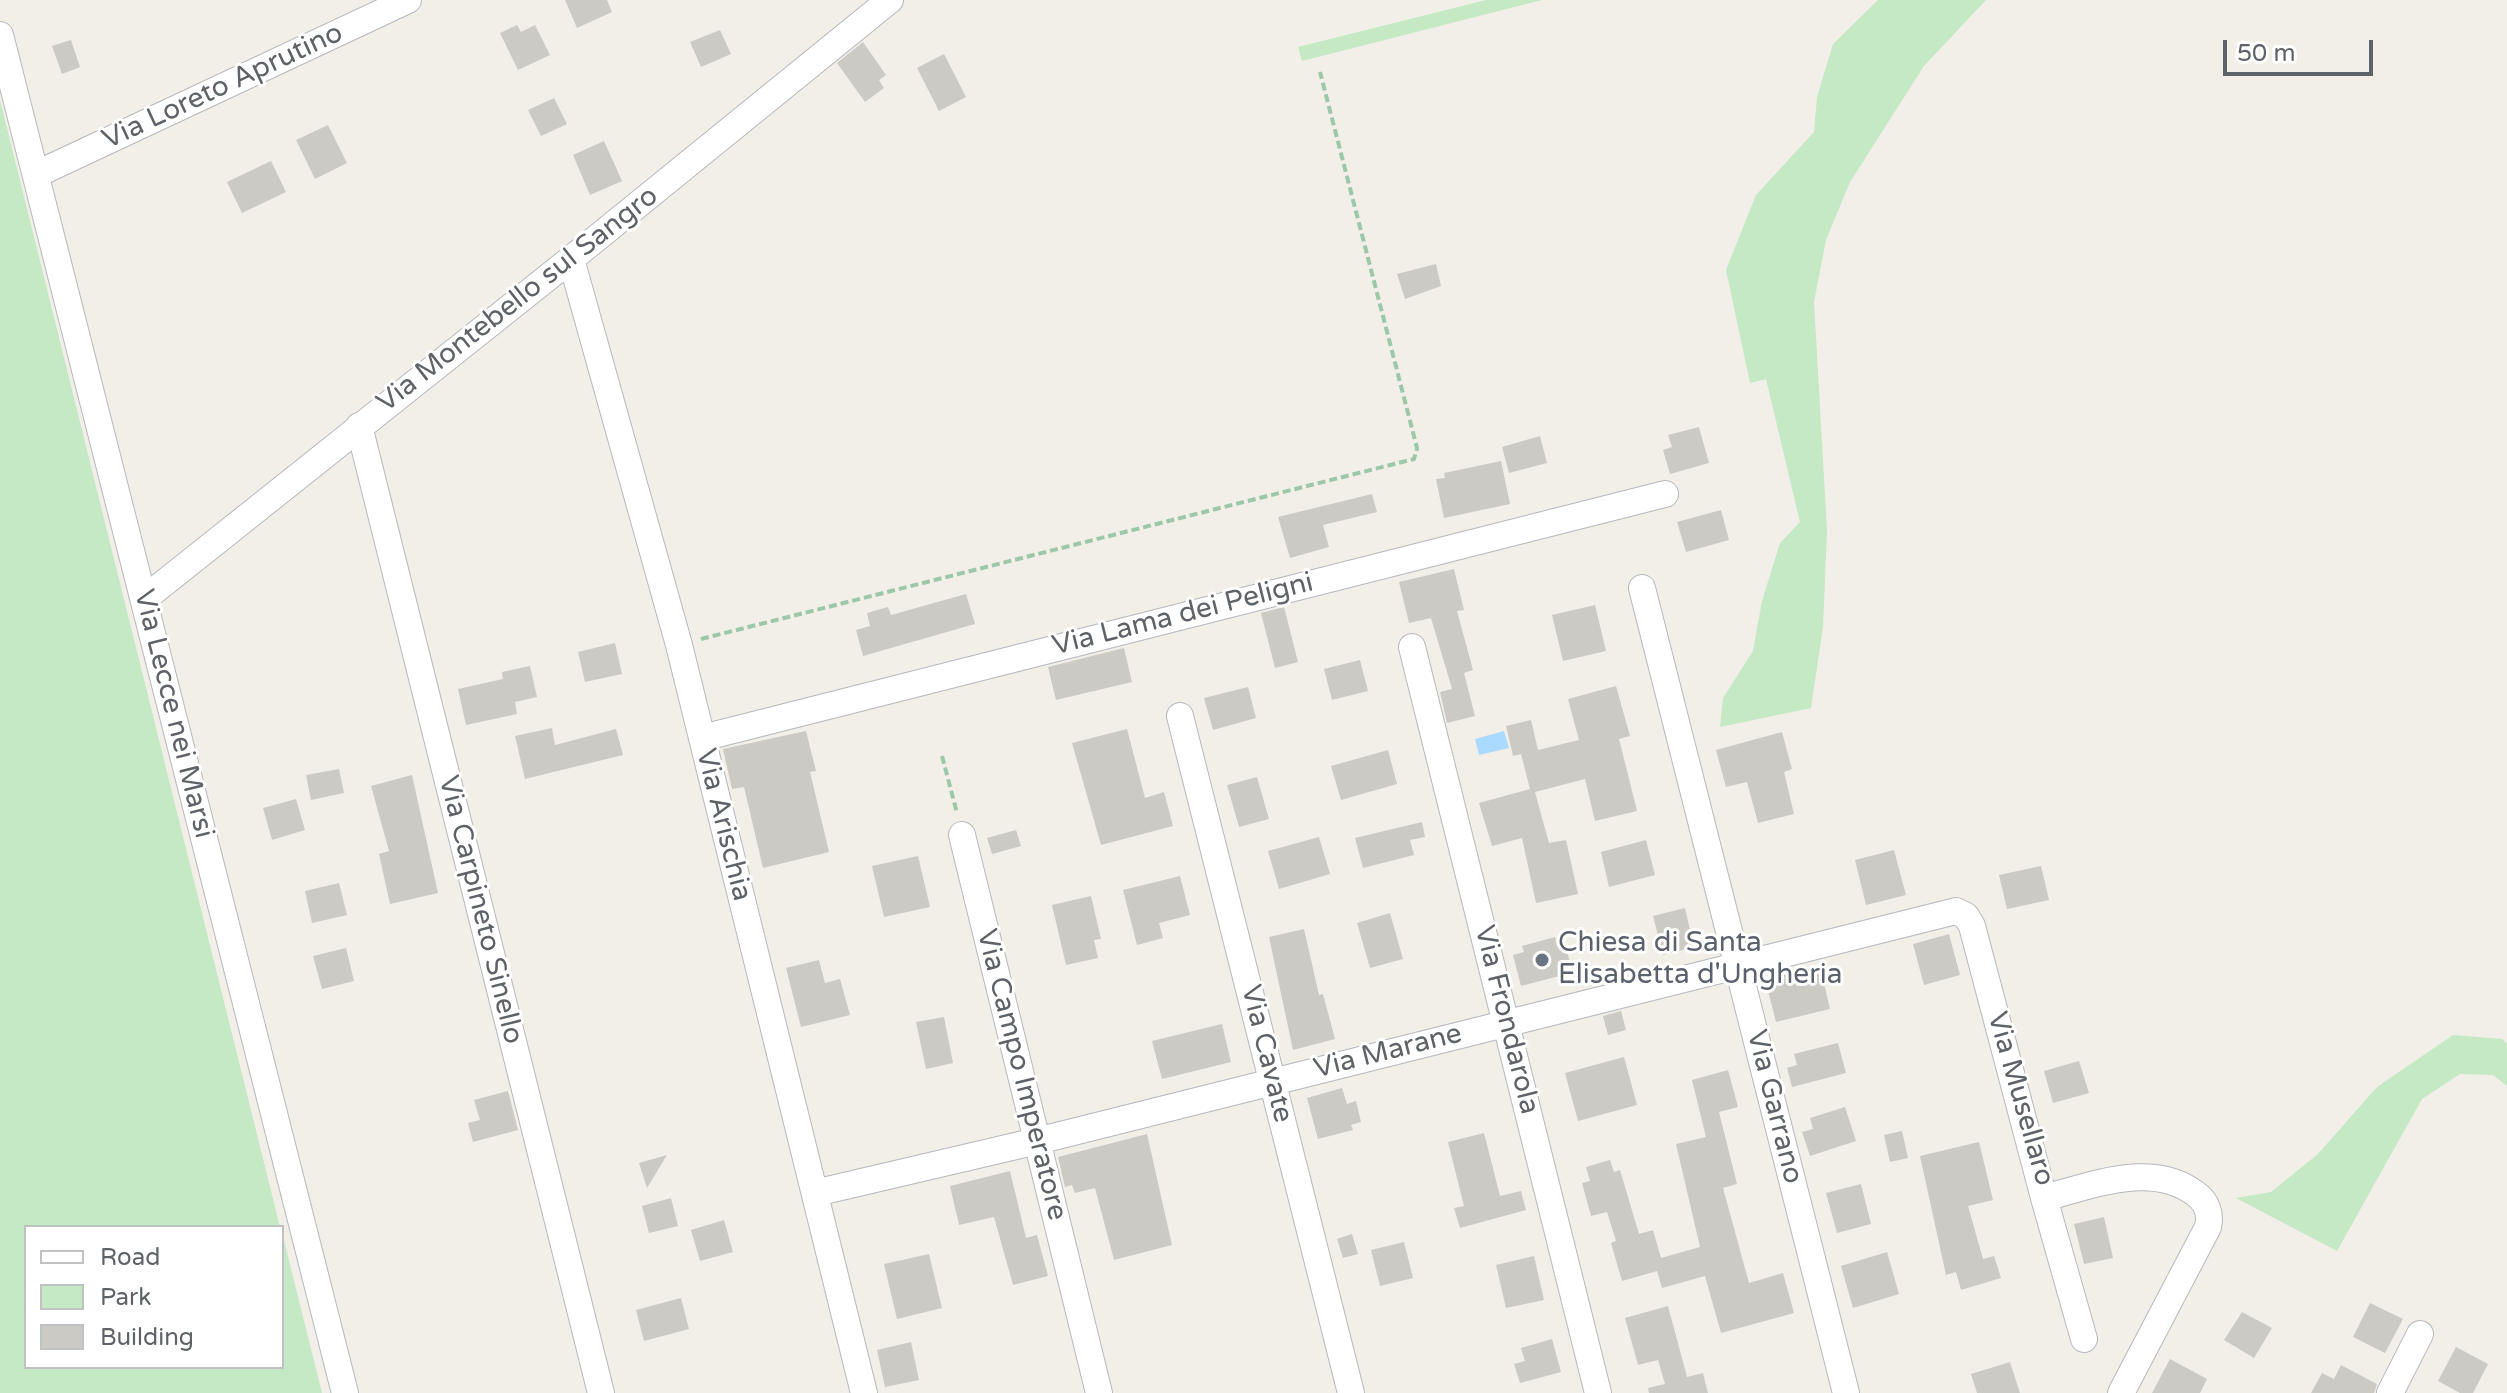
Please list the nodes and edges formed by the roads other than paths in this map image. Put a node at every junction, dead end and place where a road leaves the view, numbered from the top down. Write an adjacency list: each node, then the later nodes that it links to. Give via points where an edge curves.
1 (408, 0): 4 (street, Via Loreto Aprutino)
2 (890, 0): 5 (street, Via Montebello sul Sangro)
3 (0, 35): 4 (street, Via Lecce nei Marsi)
4 (37, 174): 9 (street, Via Lecce nei Marsi)
5 (571, 259): 6 (street, Via Montebello sul Sangro); 12 (street, Via Arischia)
6 (359, 426): 9 (street, Via Montebello sul Sangro); 24 (street, Via Carpineto Sinello)
7 (1665, 494): 12 (street, Via Lama dei Peligni)
8 (1642, 588): 15 (street, Via Garrano)
9 (144, 599): 23 (street, Via Lecce nei Marsi)
10 (1412, 647): 16 (street, Via Frondarola)
11 (1180, 716): 17 (street, Via Cavate)
12 (702, 738): 19 (street, Via Arischia)
13 (962, 835): 18 (street, Via Campo Imperatore)
14 (1961, 912): 15 (street, Via Marane, via 1944,911); 20 (street, Via Musellaro, via 1972,926)
15 (1738, 964): 16 (street, Via Marane); 29 (street, Via Garrano)
16 (1507, 1023): 17 (street, Via Marane); 28 (street, Via Frondarola)
17 (1272, 1080): 18 (street, Via Marane); 27 (street, Via Cavate)
18 (1037, 1141): 19 (street, Via Marane); 26 (street, Via Campo Imperatore)
19 (815, 1193): 25 (street, Via Arischia)
20 (2044, 1198): 22 (street); 30 (street, Via Musellaro, via 2116,1180 2160,1179 2186,1188 2209,1211 2208,1227)
21 (2420, 1334): 31 (street)
22 (2084, 1339)
23 (345, 1393)
24 (601, 1393)
25 (864, 1393)
26 (1099, 1393)
27 (1351, 1393)
28 (1598, 1393)
29 (1846, 1393)
30 (2121, 1393)
31 (2390, 1393)

